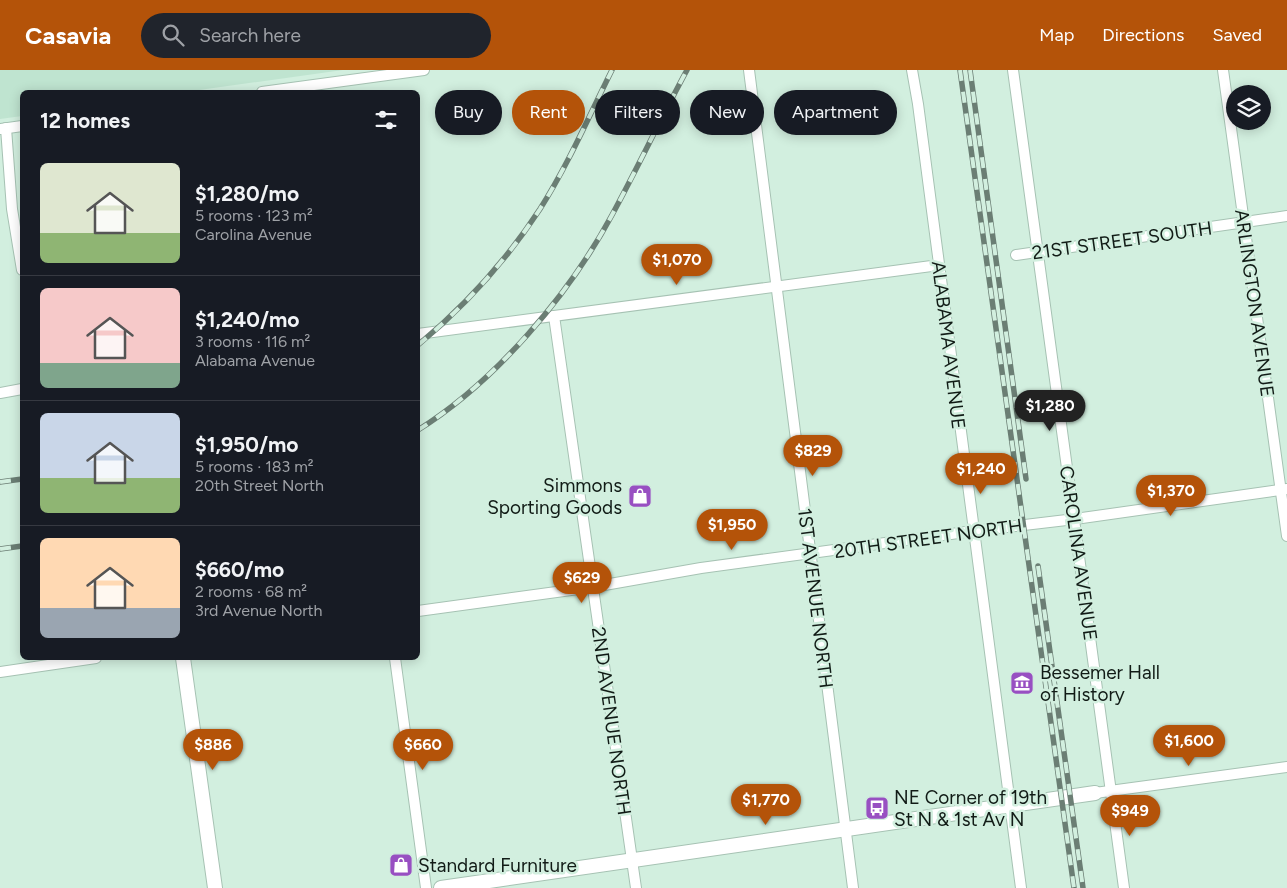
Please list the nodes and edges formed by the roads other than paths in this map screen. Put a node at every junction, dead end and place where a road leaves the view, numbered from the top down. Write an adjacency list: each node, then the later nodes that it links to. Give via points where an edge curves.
1 (424, 70): 6 (street)
2 (749, 70): 15 (street, 1ST AVENUE NORTH)
3 (912, 70): 14 (street, ALABAMA AVENUE)
4 (1013, 70): 11 (street, CAROLINA AVENUE)
5 (1223, 70): 10 (street, ARLINGTON AVENUE)
6 (277, 90)
7 (20, 126): 8 (street)
8 (3, 128): 13 (street)
9 (1287, 216): 10 (street, 21ST STREET SOUTH)
10 (1244, 222): 11 (street, 21ST STREET SOUTH); 20 (street, ARLINGTON AVENUE)
11 (1037, 252): 12 (street, 21ST STREET SOUTH); 21 (street, CAROLINA AVENUE)
12 (1016, 255)
13 (20, 258)
14 (939, 265): 15 (street); 22 (street, ALABAMA AVENUE)
15 (776, 286): 16 (street); 24 (street, 1ST AVENUE NORTH)
16 (554, 316): 17 (street); 25 (street, 2ND AVENUE NORTH)
17 (420, 334)
18 (20, 389): 19 (street)
19 (0, 393)
20 (1284, 489): 21 (street, 20TH STREET NORTH); 23 (street, ARLINGTON AVENUE)
21 (1075, 519): 22 (street, 20TH STREET NORTH); 32 (street, CAROLINA AVENUE)
22 (973, 531): 24 (street, 20TH STREET NORTH); 34 (street, ALABAMA AVENUE)
23 (1287, 536)
24 (810, 554): 25 (street, 20TH STREET NORTH, via 701,568); 35 (street, 1ST AVENUE NORTH)
25 (593, 587): 26 (street, 20TH STREET NORTH); 36 (street, 2ND AVENUE NORTH)
26 (420, 611)
27 (82, 660): 30 (street)
28 (183, 660): 37 (street)
29 (394, 660): 38 (street)
30 (0, 672)
31 (1287, 767): 32 (street)
32 (1111, 790): 33 (street); 43 (street, CAROLINA AVENUE)
33 (1095, 792): 34 (street)
34 (1010, 805): 35 (street); 42 (street, ALABAMA AVENUE)
35 (845, 829): 36 (street); 41 (street, 1ST AVENUE NORTH)
36 (632, 860): 39 (street); 40 (street, 2ND AVENUE NORTH)
37 (215, 888)
38 (426, 888)
39 (441, 888)
40 (636, 888)
41 (853, 888)
42 (1021, 888)
43 (1124, 888)

